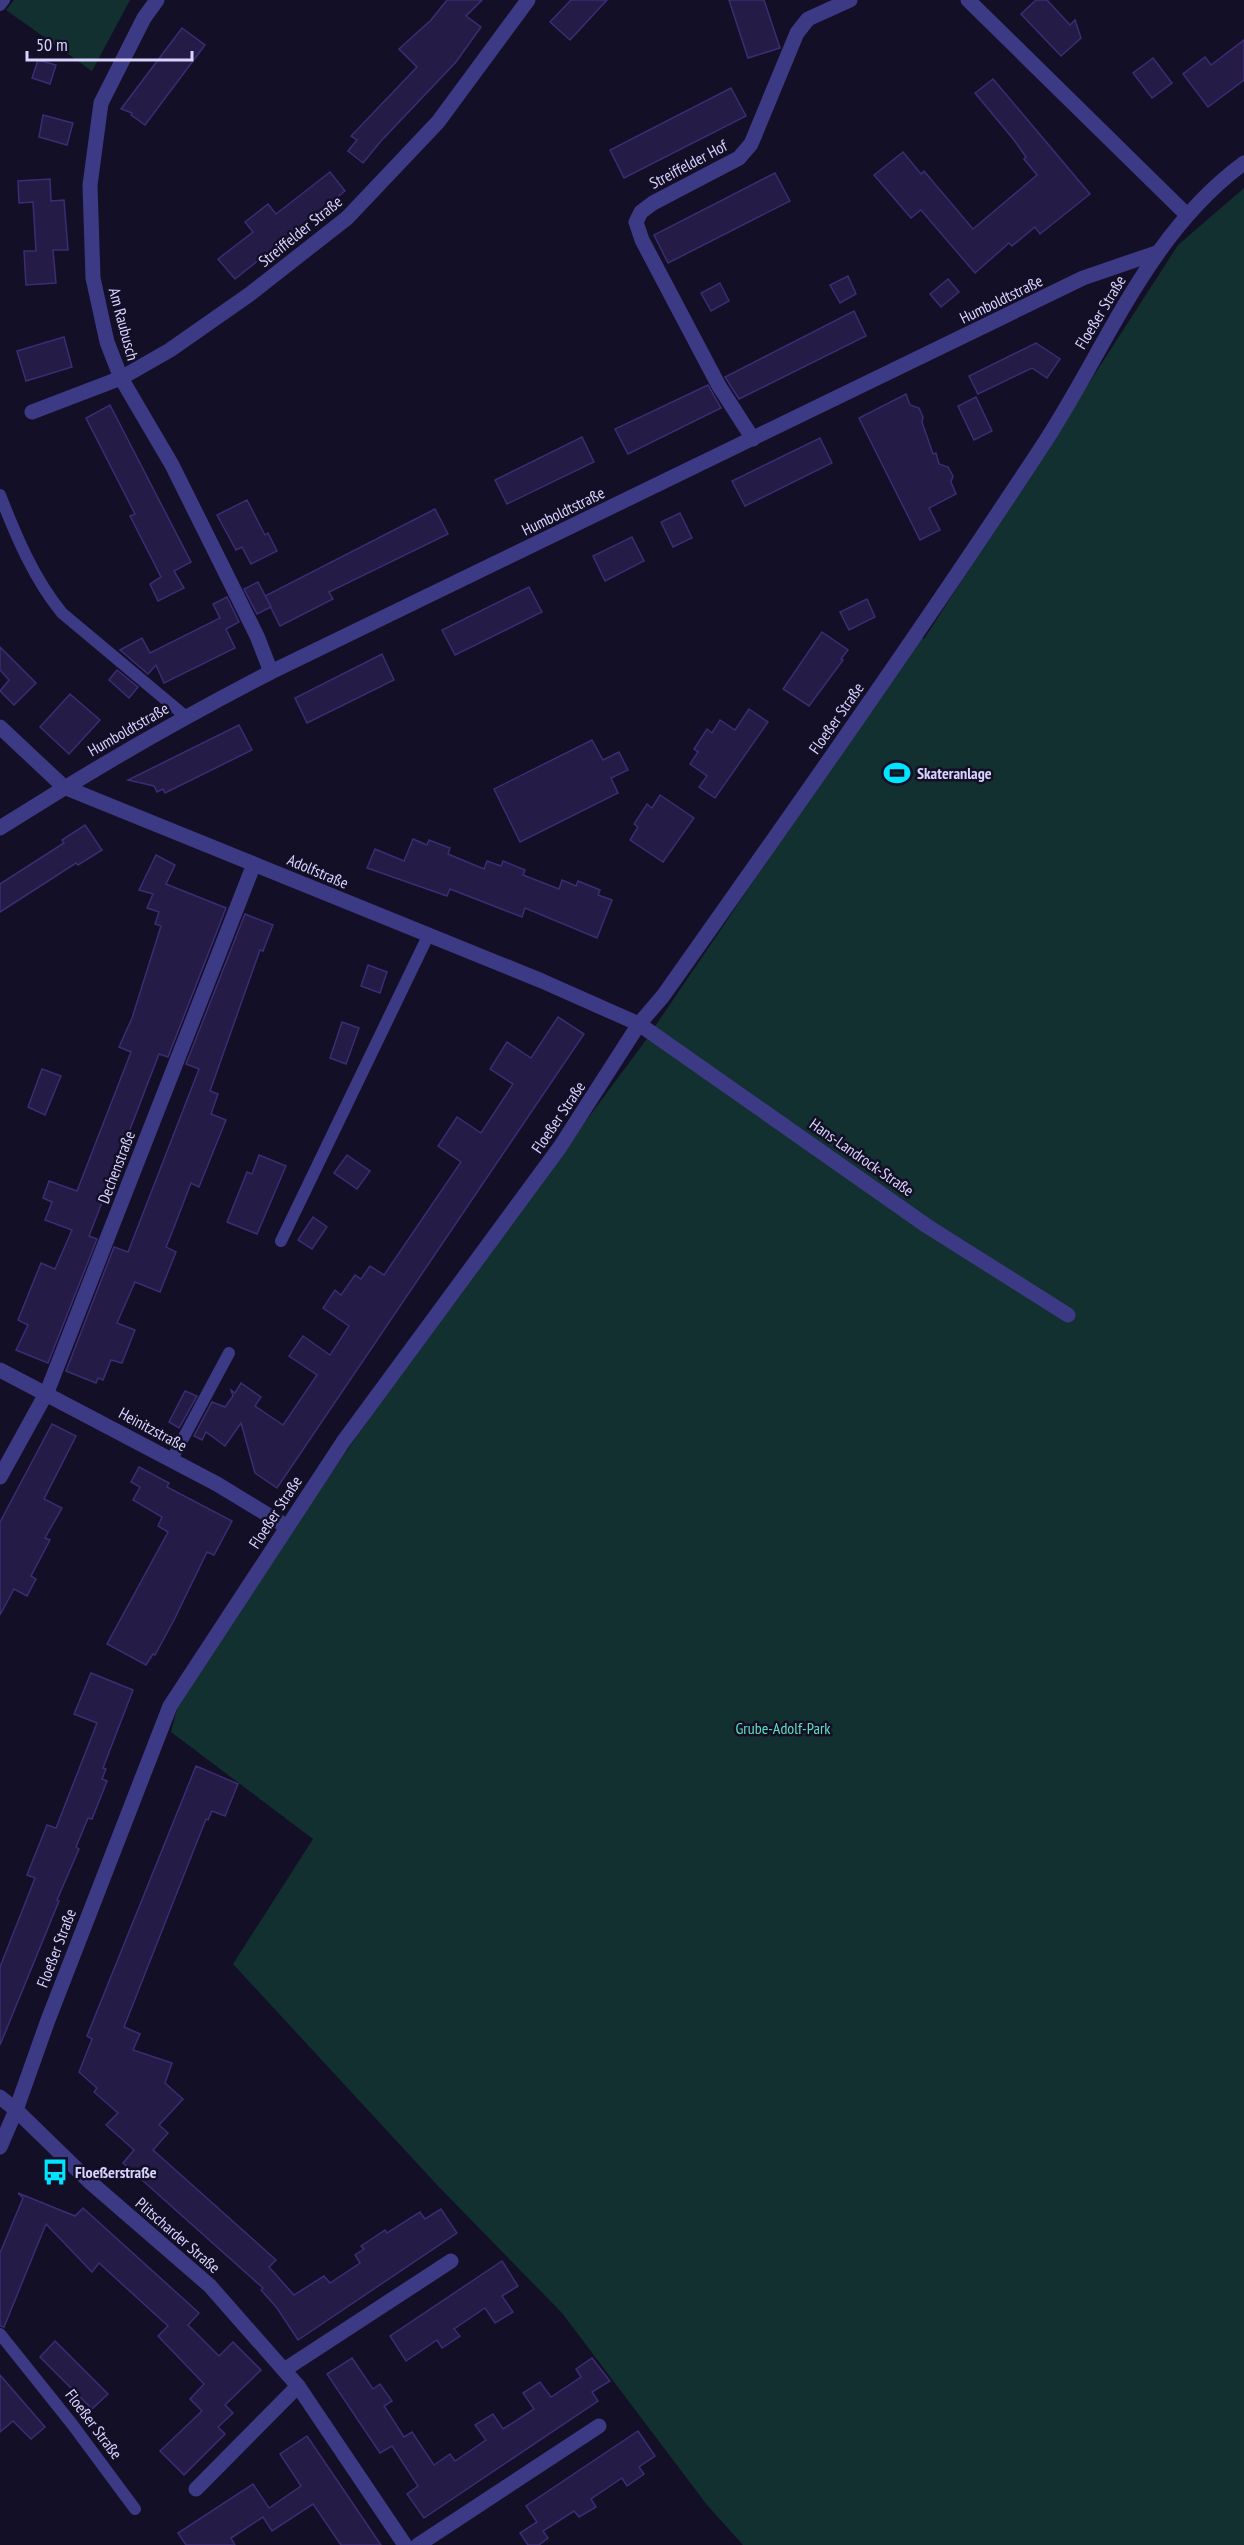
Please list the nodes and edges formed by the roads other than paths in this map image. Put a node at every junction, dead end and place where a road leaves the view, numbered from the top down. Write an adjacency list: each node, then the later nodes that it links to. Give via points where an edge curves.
1 (4, 0): 6 (lane)
2 (157, 0): 10 (street, Am Raubusch, via 101,103 90,185 93,278 107,342)
3 (528, 0): 10 (street, Streiffelder Straße, via 438,122 347,218 170,351)
4 (968, 0): 8 (street)
5 (846, 1): 12 (street, Streiffelder Hof, via 808,19 797,33 751,144 739,158 653,203 636,222 719,387)
6 (0, 5)
7 (1244, 163): 8 (street, Floeßer Straße, via 1221,179)
8 (1186, 214): 9 (street, Floeßer Straße)
9 (1156, 254): 12 (street, Humboldtstraße, via 1083,279); 21 (street, Floeßer Straße, via 1043,446 778,832 663,996)
10 (121, 378): 11 (street, Streiffelder Straße); 14 (street, Am Raubusch, via 172,465)
11 (32, 412)
12 (753, 439): 14 (street, Humboldtstraße)
13 (0, 495): 15 (lane, via 46,594 62,613)
14 (271, 672): 15 (street, Humboldtstraße)
15 (185, 716): 17 (street, Humboldtstraße)
16 (0, 727): 17 (street, Adolfstraße)
17 (64, 787): 18 (street, Humboldtstraße); 19 (street, Adolfstraße)
18 (0, 828)
19 (254, 864): 20 (street, Adolfstraße); 26 (street, Dechenstraße)
20 (428, 936): 21 (street, Adolfstraße); 22 (lane)
21 (639, 1024): 23 (street, Hans-Landrock-Straße, via 927,1226); 29 (street, Floeßer Straße, via 583,1114)
22 (281, 1241)
23 (1068, 1315)
24 (229, 1353): 27 (lane)
25 (0, 1370): 26 (street, Heinitzstraße)
26 (47, 1392): 27 (street, Heinitzstraße); 28 (street, Dechenstraße)
27 (172, 1459): 29 (street, Heinitzstraße)
28 (0, 1477)
29 (286, 1526): 31 (street, Floeßer Straße, via 170,1706)
30 (0, 2097): 31 (street, Plitscharder Straße)
31 (16, 2110): 32 (street, Floeßer Straße); 35 (street, Plitscharder Straße, via 90,2182 210,2286)
32 (0, 2147)
33 (451, 2261): 35 (street)
34 (0, 2334): 39 (lane, Floeßer Straße)
35 (284, 2370): 36 (street, Plitscharder Straße)
36 (298, 2386): 38 (street); 40 (street, Plitscharder Straße)
37 (599, 2426): 41 (street)
38 (196, 2489)
39 (135, 2509)
40 (405, 2545)
41 (418, 2545)

